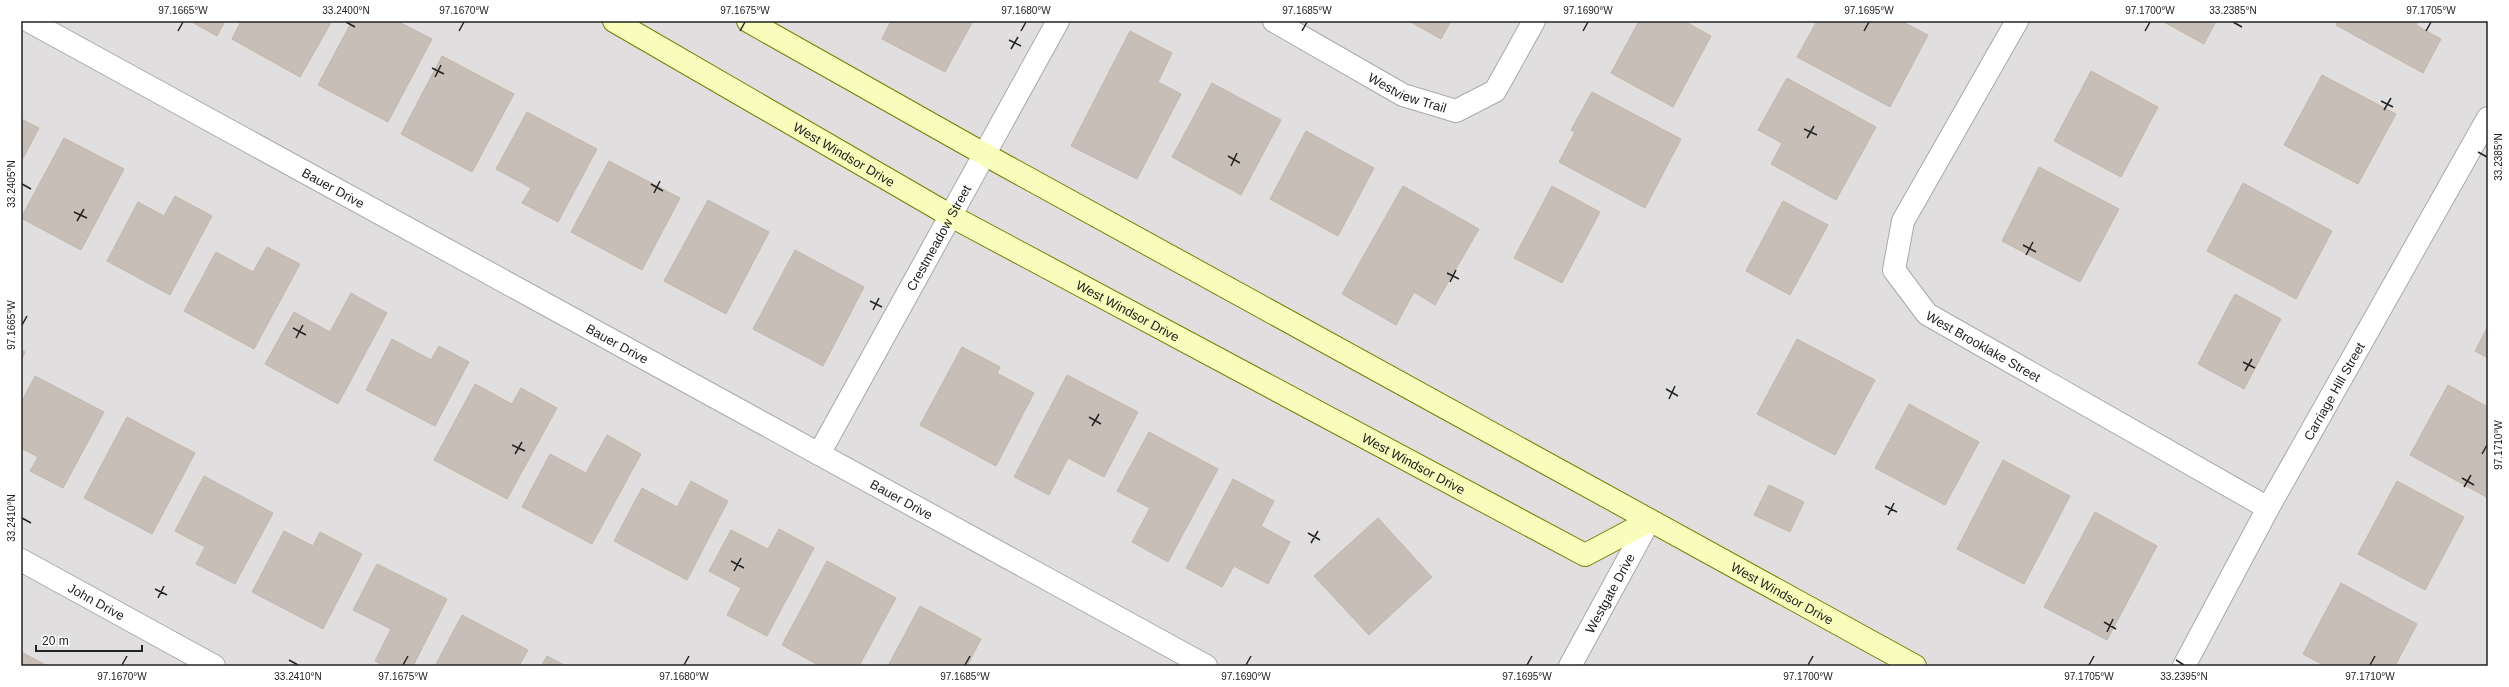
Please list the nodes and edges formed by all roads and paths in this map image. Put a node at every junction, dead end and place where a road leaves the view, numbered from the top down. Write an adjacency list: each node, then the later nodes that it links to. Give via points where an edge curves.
1 (29, 21): 11 (street, Bauer Drive)
2 (614, 21): 10 (street, West Windsor Drive)
3 (748, 21): 9 (street, West Windsor Drive)
4 (1058, 21): 9 (street, Crestmeadow Street)
5 (1274, 21): 6 (street, Westview Trail, via 1403,95 1456,111 1495,91)
6 (1534, 21)
7 (2017, 21): 12 (street, West Brooklake Street, via 1904,221 1894,270 1927,314)
8 (2488, 118): 12 (street, Carriage Hill Street)
9 (984, 154): 10 (street, Crestmeadow Street); 13 (street, West Windsor Drive)
10 (951, 216): 11 (street, Crestmeadow Street); 13 (street, West Windsor Drive, via 1585,555)
11 (819, 454): 16 (street, Bauer Drive)
12 (2268, 508): 19 (street, Carriage Hill Street)
13 (1649, 521): 17 (street, Westgate Drive); 18 (street, West Windsor Drive)
14 (21, 560): 15 (street, John Drive)
15 (214, 666)
16 (1206, 666)
17 (1570, 666)
18 (1915, 666)
19 (2184, 666)

